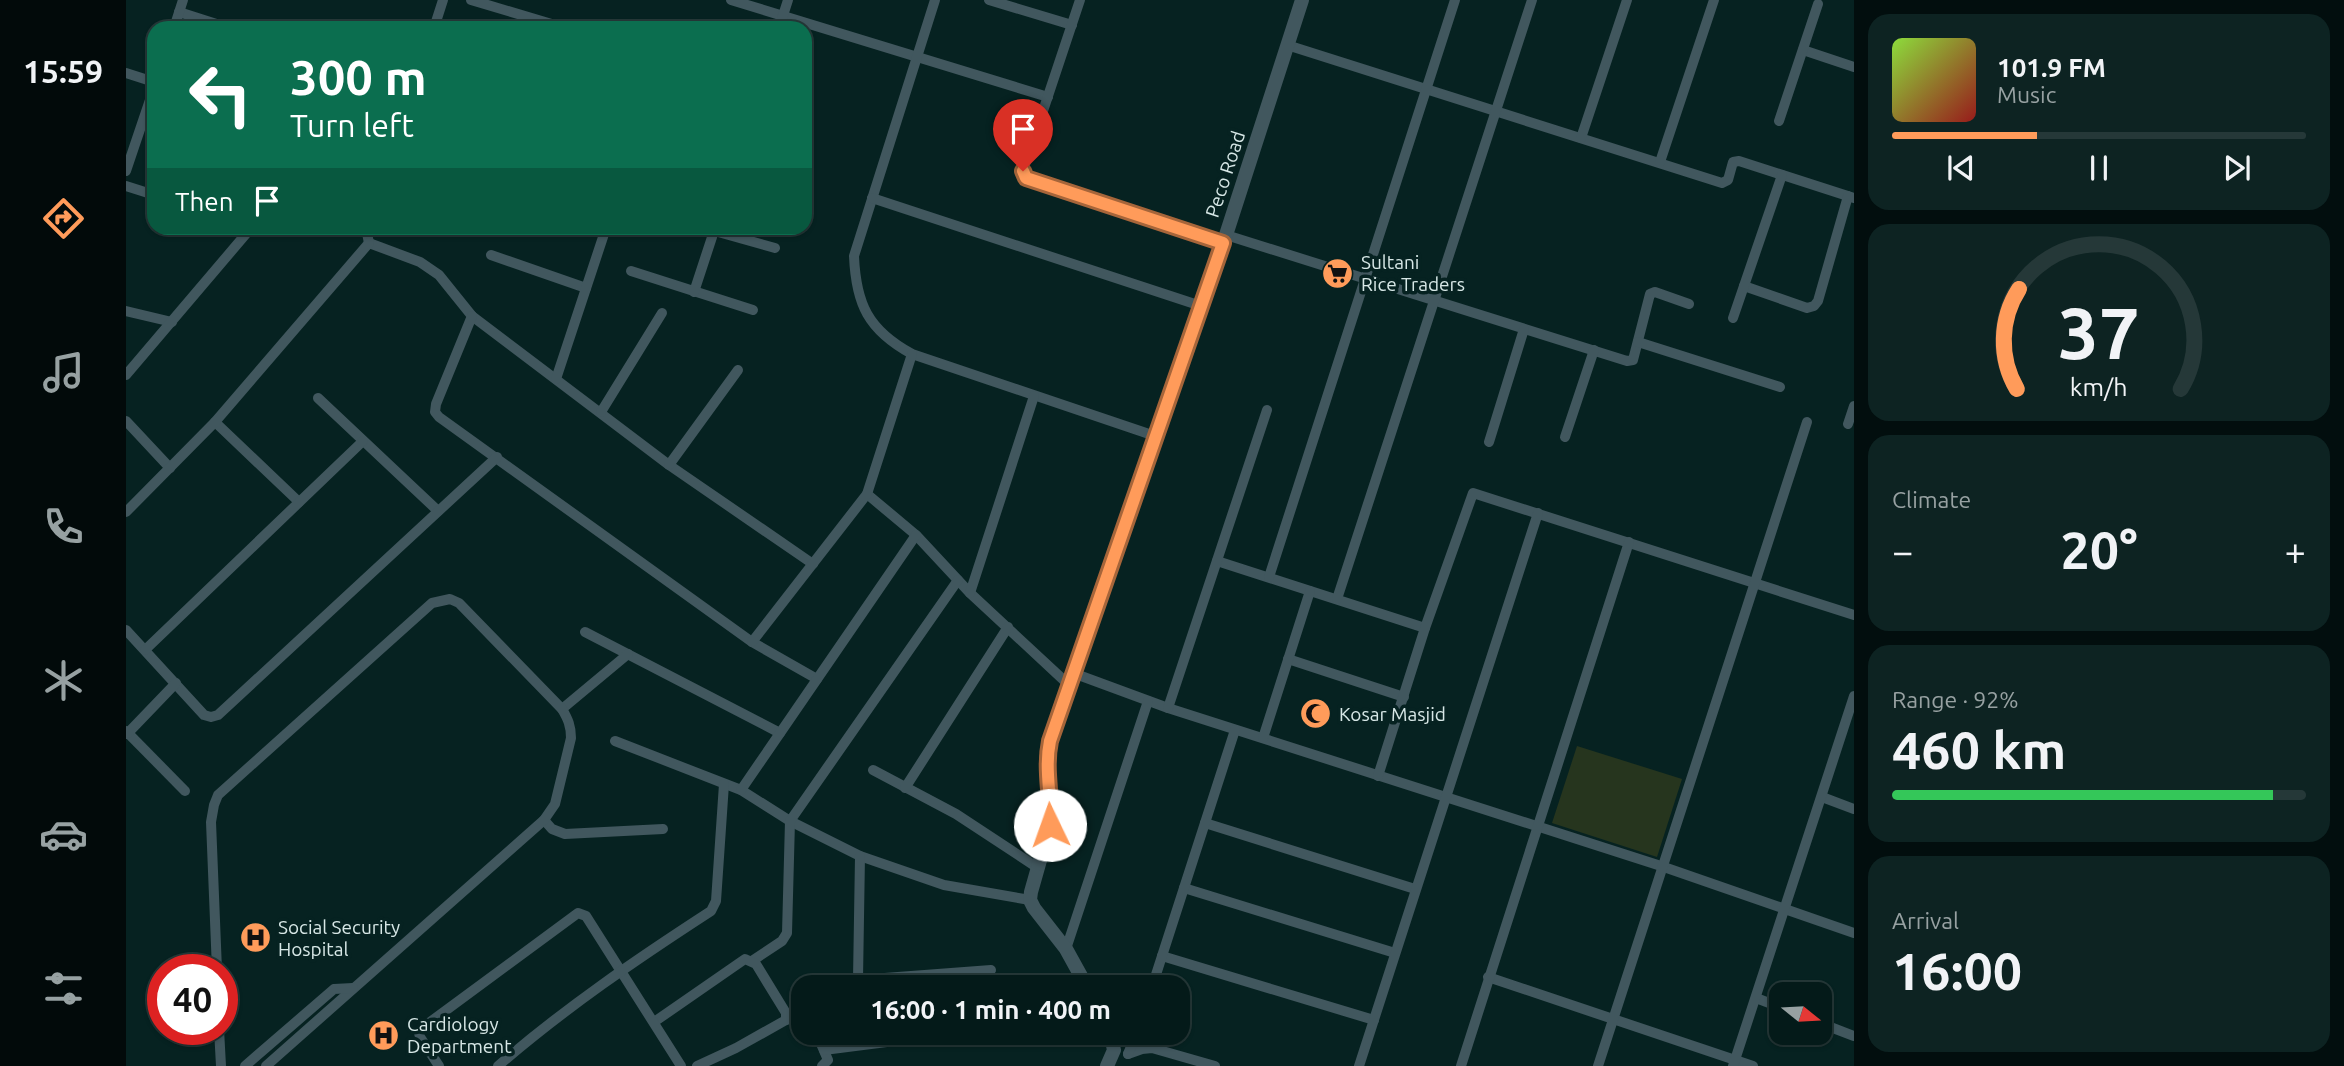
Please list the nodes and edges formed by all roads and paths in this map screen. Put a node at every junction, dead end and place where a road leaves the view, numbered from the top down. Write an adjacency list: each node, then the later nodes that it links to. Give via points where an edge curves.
1 (183, 0): 15 (street)
2 (443, 0): 19 (street)
3 (471, 0): 20 (street)
4 (731, 0): 16 (street)
5 (788, 0): 16 (street)
6 (935, 0): 27 (street)
7 (989, 0): 24 (street)
8 (1080, 0): 24 (street)
9 (1302, 0): 25 (street, Peco Road)
10 (1455, 0): 31 (street)
11 (1532, 0): 34 (street)
12 (1627, 0): 36 (street)
13 (1714, 0): 37 (street)
14 (1818, 4): 26 (street)
15 (179, 12): 17 (street); 18 (street)
16 (783, 16): 21 (street); 22 (street)
17 (176, 21)
18 (207, 21)
19 (436, 21)
20 (525, 21)
21 (781, 21)
22 (799, 21)
23 (812, 25): 27 (street)
24 (1072, 25): 32 (street)
25 (1287, 45): 31 (street); 49 (street, Peco Road)
26 (1803, 50): 28 (street); 35 (street)
27 (916, 58): 32 (street); 43 (street)
28 (1854, 67)
29 (126, 73): 30 (street)
30 (147, 80)
31 (1427, 90): 34 (street); 54 (street)
32 (1048, 97): 49 (street, via 1023,171 1026,178)
33 (147, 109): 38 (street)
34 (1496, 112): 36 (street); 58 (street)
35 (1779, 121)
36 (1581, 138): 37 (street)
37 (1660, 162): 39 (street, via 1722,183 1728,180 1735,160)
38 (126, 171)
39 (1782, 175): 42 (street); 55 (street)
40 (126, 186): 41 (street)
41 (147, 193)
42 (1851, 197): 55 (street, via 1814,306 1807,308)
43 (872, 198): 60 (street); 70 (street, via 854,256 858,295 884,336)
44 (245, 235): 66 (street)
45 (367, 235): 50 (street)
46 (604, 235): 56 (street)
47 (709, 235): 57 (street)
48 (733, 235): 51 (street)
49 (1225, 239): 54 (street); 60 (street, Peco Road)
50 (369, 243): 64 (street, via 420,262 439,275); 81 (street)
51 (775, 248)
52 (491, 255): 56 (street)
53 (631, 271): 57 (street)
54 (1365, 279): 58 (street); 100 (street)
55 (1744, 286): 65 (street)
56 (586, 288): 73 (street)
57 (694, 292): 61 (street)
58 (1434, 301): 67 (street); 105 (street)
59 (1689, 304): 68 (street, via 1650,294)
60 (1201, 306): 84 (street, Peco Road)
61 (753, 310)
62 (126, 311): 66 (street)
63 (662, 313): 79 (street)
64 (472, 316): 73 (street); 88 (street, via 435,412)
65 (1733, 318)
66 (172, 322): 72 (street)
67 (1524, 329): 69 (street); 87 (street)
68 (1638, 342): 69 (street, via 1630,361); 74 (street)
69 (1594, 350): 85 (street)
70 (912, 354): 75 (street); 91 (street)
71 (738, 370): 89 (street)
72 (126, 375)
73 (556, 379): 79 (street)
74 (1780, 387)
75 (1034, 396): 84 (street); 104 (street)
76 (318, 398): 86 (street)
77 (1854, 406): 83 (street)
78 (1267, 411): 98 (street)
79 (601, 412): 89 (street)
80 (126, 421): 90 (street)
81 (215, 422): 90 (street); 92 (street)
82 (1807, 422): 102 (street)
83 (1848, 424)
84 (1155, 436): 116 (street, Peco Road)
85 (1565, 437)
86 (363, 441): 92 (street); 93 (street)
87 (1489, 442)
88 (497, 457): 93 (street); 111 (street)
89 (669, 465): 99 (street)
90 (170, 468): 94 (street)
91 (867, 494): 96 (street); 99 (street)
92 (299, 502): 112 (street)
93 (438, 511): 117 (street, via 218,715 204,715)
94 (126, 512)
95 (1538, 513): 97 (street); 108 (street, via 1473,493); 134 (street)
96 (916, 535): 101 (street); 115 (street)
97 (1629, 542): 102 (street); 140 (street)
98 (1217, 561): 100 (street); 121 (street)
99 (813, 564): 111 (street)
100 (1269, 577): 103 (street)
101 (958, 580): 104 (street); 138 (street)
102 (1754, 582): 106 (street); 143 (street)
103 (1310, 591): 105 (street); 114 (street)
104 (970, 593): 107 (street)
105 (1337, 599): 108 (street)
106 (1854, 615)
107 (1008, 627): 116 (street); 131 (street)
108 (1426, 628): 119 (street)
109 (126, 630): 112 (street)
110 (585, 632): 113 (street)
111 (752, 642): 115 (street)
112 (145, 650): 117 (street)
113 (628, 654): 122 (street); 125 (street)
114 (1288, 659): 119 (street); 126 (street)
115 (817, 678): 125 (street)
116 (1071, 679): 120 (street); 144 (street, Peco Road, via 1046,758 1050,825)
117 (176, 683): 124 (street)
118 (1854, 696): 135 (street)
119 (1404, 697): 129 (street)
120 (1148, 702): 121 (street); 150 (street)
121 (1168, 708): 123 (street)
122 (562, 709): 137 (street, via 571,727 570,746 555,804); 152 (street, via 459,603 450,599 432,603 219,795 211,822)
123 (1236, 730): 126 (street); 139 (street)
124 (127, 732): 133 (street)
125 (780, 733): 132 (street)
126 (1263, 738): 129 (street)
127 (615, 741): 130 (street)
128 (873, 770): 131 (street)
129 (1378, 776): 134 (street)
130 (724, 784): 132 (street); 155 (street, via 714,906)
131 (905, 788): 144 (street, via 956,814)
132 (741, 790): 138 (street)
133 (185, 791)
134 (1446, 796): 140 (street); 146 (street)
135 (1822, 797): 136 (street); 148 (street)
136 (1854, 809)
137 (544, 820): 141 (street, via 565,834); 162 (street)
138 (790, 821): 142 (street); 154 (street, via 787,933)
139 (1205, 823): 145 (street); 146 (street)
140 (1536, 825): 143 (street); 161 (street)
141 (663, 829)
142 (860, 856): 147 (street, via 944,885); 157 (street)
143 (1661, 866): 148 (street); 165 (street)
144 (1038, 868): 147 (street, Peco Road)
145 (1184, 888): 151 (street); 153 (street)
146 (1415, 889): 151 (street)
147 (1030, 900): 150 (street)
148 (1786, 908): 149 (street); 163 (street)
149 (1854, 933)
150 (1066, 949): 159 (street)
151 (1395, 953): 168 (street)
152 (216, 954)
153 (1162, 956): 160 (street); 168 (street)
154 (752, 961): 167 (street); 169 (street, via 742,961)
155 (620, 970): 169 (street); 183 (street, via 586,916 576,913 422,1028 420,1037); 184 (street)
156 (991, 970): 158 (street)
157 (858, 975)
158 (917, 975)
159 (1080, 975)
160 (1156, 975)
161 (1488, 977): 165 (street); 192 (street)
162 (354, 988): 181 (street, via 334,989); 182 (street)
163 (1756, 998): 164 (street); 179 (street)
164 (1769, 1003)
165 (1613, 1017): 179 (street); 193 (street)
166 (791, 1018): 167 (street)
167 (786, 1020): 186 (street)
168 (1374, 1020): 191 (street)
169 (654, 1023): 185 (street)
170 (1832, 1028): 171 (street)
171 (1854, 1036)
172 (220, 1045): 180 (street)
173 (822, 1045): 177 (street)
174 (863, 1045): 177 (street)
175 (1117, 1045): 178 (street)
176 (1126, 1045): 178 (street)
177 (824, 1050): 187 (street, via 828,1060)
178 (1121, 1052): 188 (street); 189 (street); 190 (street, via 1152,1048)
179 (1735, 1062): 194 (street)
180 (221, 1066)
181 (245, 1066)
182 (266, 1066)
183 (439, 1066)
184 (498, 1066)
185 (681, 1066)
186 (697, 1066)
187 (822, 1066)
188 (1107, 1066)
189 (1124, 1066)
190 (1215, 1066)
191 (1359, 1066)
192 (1461, 1066)
193 (1598, 1066)
194 (1753, 1066)

